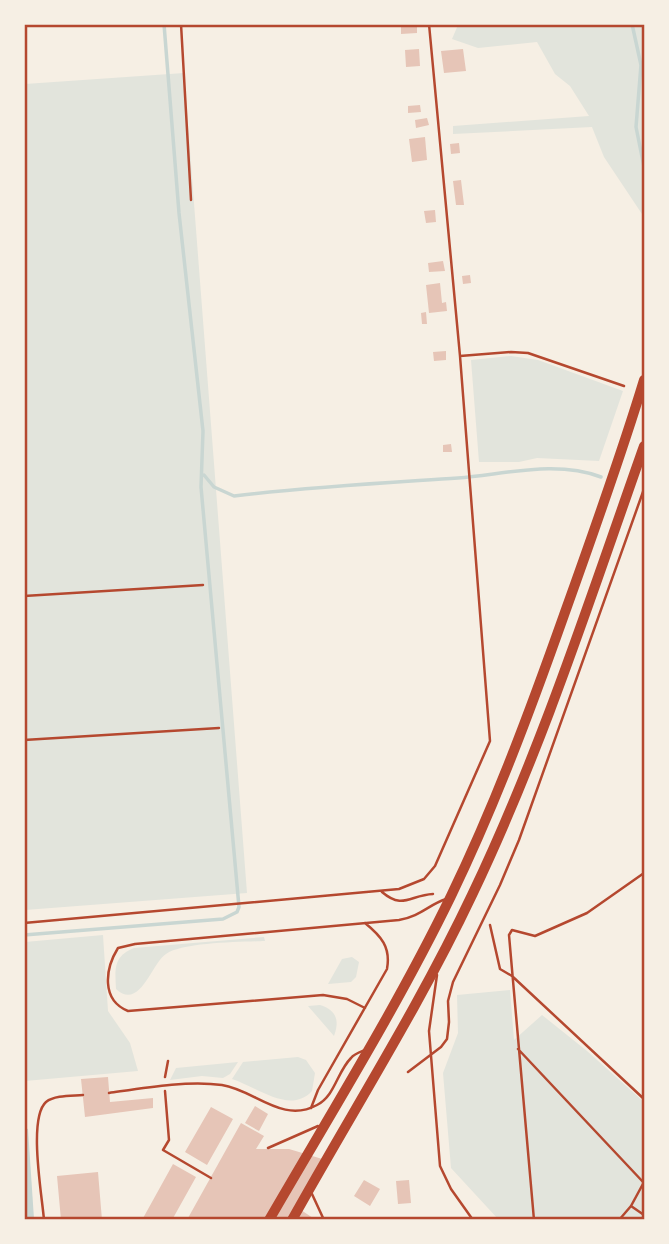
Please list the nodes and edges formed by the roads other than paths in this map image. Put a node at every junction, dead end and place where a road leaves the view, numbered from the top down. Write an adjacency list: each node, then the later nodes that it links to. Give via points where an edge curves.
1 (645, 380): 4 (highway, via 514,751)
2 (645, 446): 6 (highway, via 525,774)
3 (645, 489): 9 (lane, via 519,840 453,982 447,1039)
4 (450, 898): 5 (lane, via 411,918); 8 (highway)
5 (365, 923): 7 (lane, via 381,936 389,960); 7 (lane, via 135,944 118,948 108,976 110,998 128,1011 323,995)
6 (440, 958): 9 (lane, via 428,1023); 16 (highway)
7 (365, 1008): 13 (lane)
8 (368, 1048): 13 (lane, via 351,1057 327,1098); 14 (highway)
9 (430, 1055): 10 (lane); 21 (lane, via 440,1166)
10 (408, 1072)
11 (109, 1093): 13 (lane, via 222,1085 286,1111)
12 (83, 1095): 17 (lane, via 50,1099 39,1111)
13 (311, 1108)
14 (324, 1124): 15 (lane); 18 (highway)
15 (268, 1149)
16 (310, 1188): 19 (highway); 20 (lane)
17 (44, 1220)
18 (269, 1220)
19 (292, 1220)
20 (324, 1220)
21 (473, 1220)

